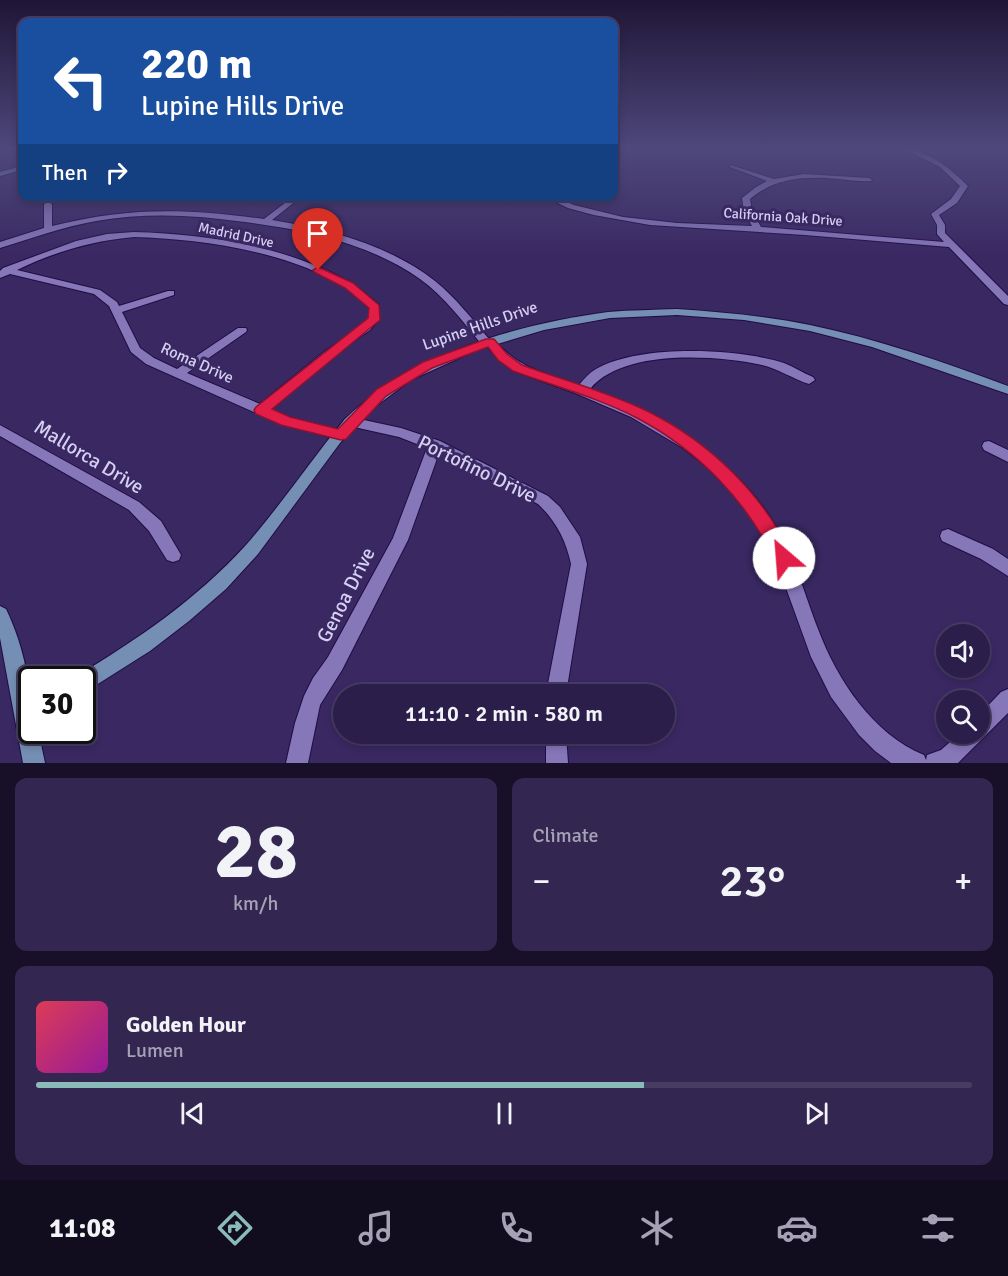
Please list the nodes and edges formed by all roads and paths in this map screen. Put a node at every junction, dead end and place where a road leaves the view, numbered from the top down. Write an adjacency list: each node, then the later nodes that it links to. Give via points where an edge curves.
1 (761, 186): 7 (street, via 746,198)
2 (964, 186): 10 (street, via 954,201 935,214)
3 (292, 201): 6 (street)
4 (559, 201): 7 (street, California Oak Drive, via 579,209 650,223)
5 (48, 204): 8 (street)
6 (265, 222): 8 (street, via 160,212 90,220); 16 (street, via 331,235 402,263 454,304)
7 (758, 229): 10 (street, California Oak Drive)
8 (48, 230): 9 (street)
9 (0, 245)
10 (948, 245): 13 (street)
11 (3, 271): 14 (street, Roma Drive, via 86,287); 21 (street, Madrid Drive, via 75,243 132,234 171,235 249,250 318,270 349,285 375,308 374,320 366,328)
12 (171, 293): 14 (street)
13 (1008, 302)
14 (118, 310): 17 (street, Roma Drive, via 135,350)
15 (242, 330): 17 (street)
16 (488, 342): 19 (street, via 518,368); 20 (street, Lupine Hills Drive, via 546,324 618,312 730,315 888,347); 22 (street, Lupine Hills Drive, via 427,365 381,393)
17 (179, 374): 21 (street, Roma Drive)
18 (809, 380): 19 (street, via 769,364 702,355 668,356 625,362 603,370)
19 (582, 390): 42 (street, via 641,414 676,435 740,490 774,537 794,580 811,635 839,689 878,742)
20 (1008, 390)
21 (261, 410): 22 (street, Roma Drive, via 286,421)
22 (346, 428): 24 (street, Portofino Drive, via 401,433); 32 (street, Lupine Hills Drive, via 237,566 172,624)
23 (0, 430): 28 (street, Mallorca Drive, via 134,506 155,526)
24 (435, 445): 33 (street, Portofino Drive, via 543,500 555,511 574,542 579,564); 40 (street, Genoa Drive, via 400,540 342,648 337,665 320,686 305,717)
25 (989, 446): 26 (street)
26 (1008, 457)
27 (948, 536): 29 (street)
28 (173, 555)
29 (1008, 568)
30 (0, 615): 31 (street)
31 (18, 674)
32 (96, 675)
33 (558, 684)
34 (1008, 699): 35 (street)
35 (990, 718)
36 (32, 744): 39 (street)
37 (556, 744): 41 (street)
38 (963, 744): 43 (street, via 947,759)
39 (34, 763)
40 (297, 763)
41 (557, 763)
42 (916, 763)
43 (935, 763)

